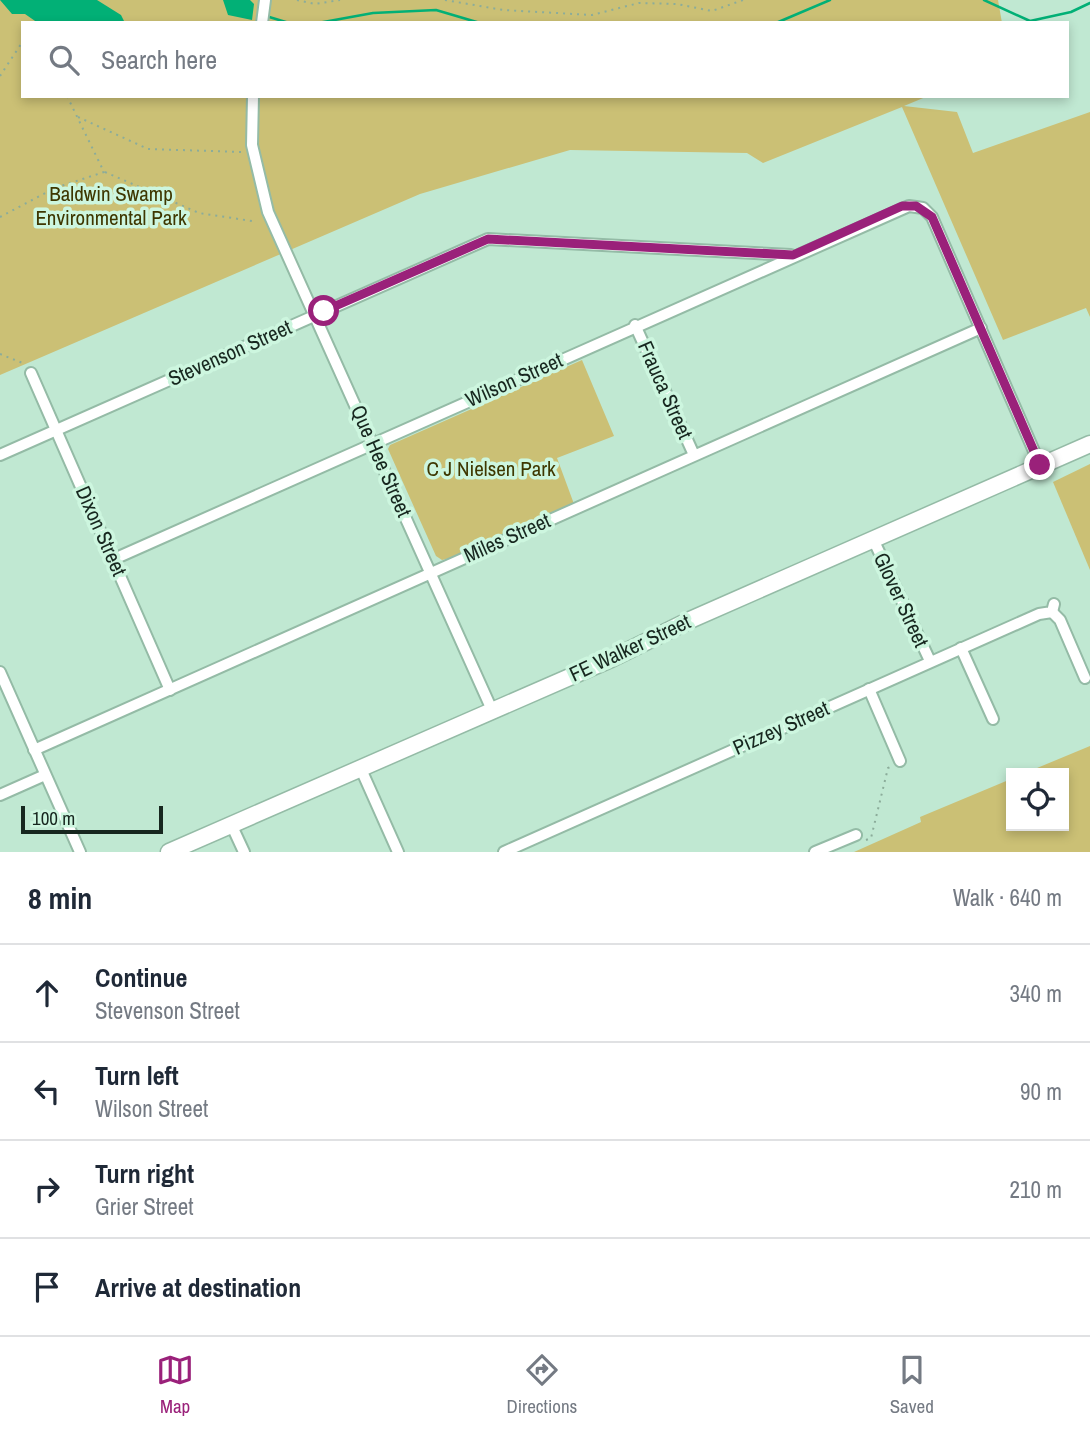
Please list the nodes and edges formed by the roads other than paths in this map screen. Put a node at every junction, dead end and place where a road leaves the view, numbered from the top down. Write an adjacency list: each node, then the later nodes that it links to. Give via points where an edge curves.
1 (253, 98): 3 (street, Que Hee Street, via 252,145 268,212)
2 (793, 255): 3 (street, Stevenson Street, via 495,238); 4 (street, Wilson Street); 5 (street, Wilson Street, via 902,206 916,206 932,217)
3 (315, 315): 7 (street, Stevenson Street); 8 (street, Que Hee Street)
4 (635, 325): 8 (street, Wilson Street); 11 (street, Frauca Street)
5 (981, 327): 11 (street, Miles Street); 12 (street)
6 (31, 373): 7 (street, Dixon Street)
7 (56, 430): 10 (street, Stevenson Street); 14 (street, Dixon Street)
8 (373, 443): 14 (street, Wilson Street); 15 (street, Que Hee Street)
9 (1090, 444): 12 (main road, FE Walker Street)
10 (0, 455)
11 (694, 455): 15 (street, Miles Street)
12 (1040, 465): 13 (main road, FE Walker Street)
13 (873, 539): 17 (street, Glover Street); 22 (main road, FE Walker Street)
14 (114, 559): 21 (street, Dixon Street)
15 (430, 572): 21 (street, Miles Street); 22 (street, Que Hee Street)
16 (961, 648): 17 (street, Pizzey Street); 19 (street, Pizzey Street, via 1053,608); 23 (street)
17 (930, 661): 20 (street, Pizzey Street)
18 (0, 672): 24 (street)
19 (1085, 678)
20 (869, 689): 25 (street); 35 (street, Pizzey Street)
21 (170, 690): 24 (street, Miles Street)
22 (492, 710): 26 (main road, FE Walker Street)
23 (993, 719)
24 (34, 751): 27 (street)
25 (900, 761)
26 (360, 767): 29 (main road, FE Walker Street); 34 (street)
27 (45, 775): 28 (street); 31 (street)
28 (0, 795)
29 (232, 824): 32 (main road, FE Walker Street); 33 (street)
30 (856, 835): 36 (street)
31 (80, 852)
32 (169, 852)
33 (244, 852)
34 (398, 852)
35 (504, 852)
36 (815, 852)

